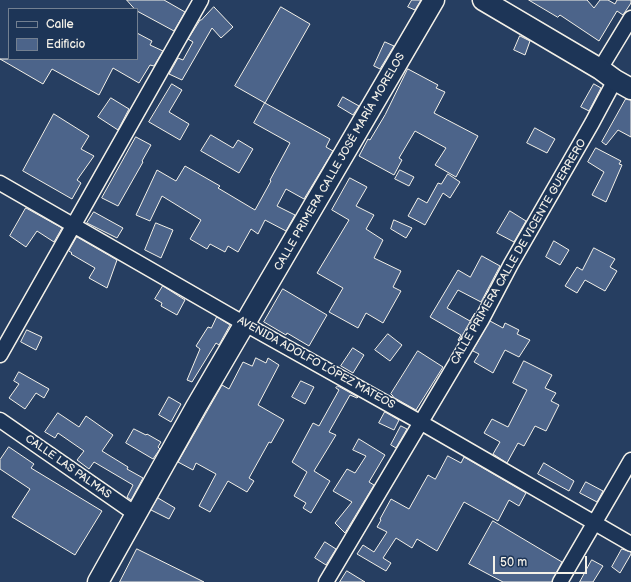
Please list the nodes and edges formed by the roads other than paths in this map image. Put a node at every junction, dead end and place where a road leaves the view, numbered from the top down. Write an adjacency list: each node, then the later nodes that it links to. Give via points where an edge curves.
1 (201, 0): 7 (street)
2 (434, 0): 8 (street, CALLE PRIMERA CALLE JOSÉ MARÍA MORELOS)
3 (483, 0): 5 (street)
4 (631, 18): 5 (street, CALLE PRIMERA CALLE DE VICENTE GUERRERO)
5 (615, 79): 11 (street, CALLE PRIMERA CALLE DE VICENTE GUERRERO, via 481,321)
6 (0, 183): 7 (street, AVENIDA ADOLFO LÓPEZ MATEOS)
7 (73, 224): 8 (street, AVENIDA ADOLFO LÓPEZ MATEOS); 9 (street)
8 (246, 324): 11 (street, AVENIDA ADOLFO LÓPEZ MATEOS); 13 (street, CALLE PRIMERA CALLE JOSÉ MARÍA MORELOS, via 196,407)
9 (0, 355)
10 (0, 420): 13 (street, CALLE LAS PALMAS)
11 (420, 422): 14 (street, AVENIDA ADOLFO LÓPEZ MATEOS); 17 (street, CALLE PRIMERA CALLE DE VICENTE GUERRERO)
12 (631, 460): 14 (street)
13 (137, 515): 16 (street, CALLE PRIMERA CALLE JOSÉ MARÍA MORELOS)
14 (594, 522): 15 (street, AVENIDA ADOLFO LÓPEZ MATEOS); 18 (street)
15 (631, 544)
16 (98, 582)
17 (326, 582)
18 (560, 582)

